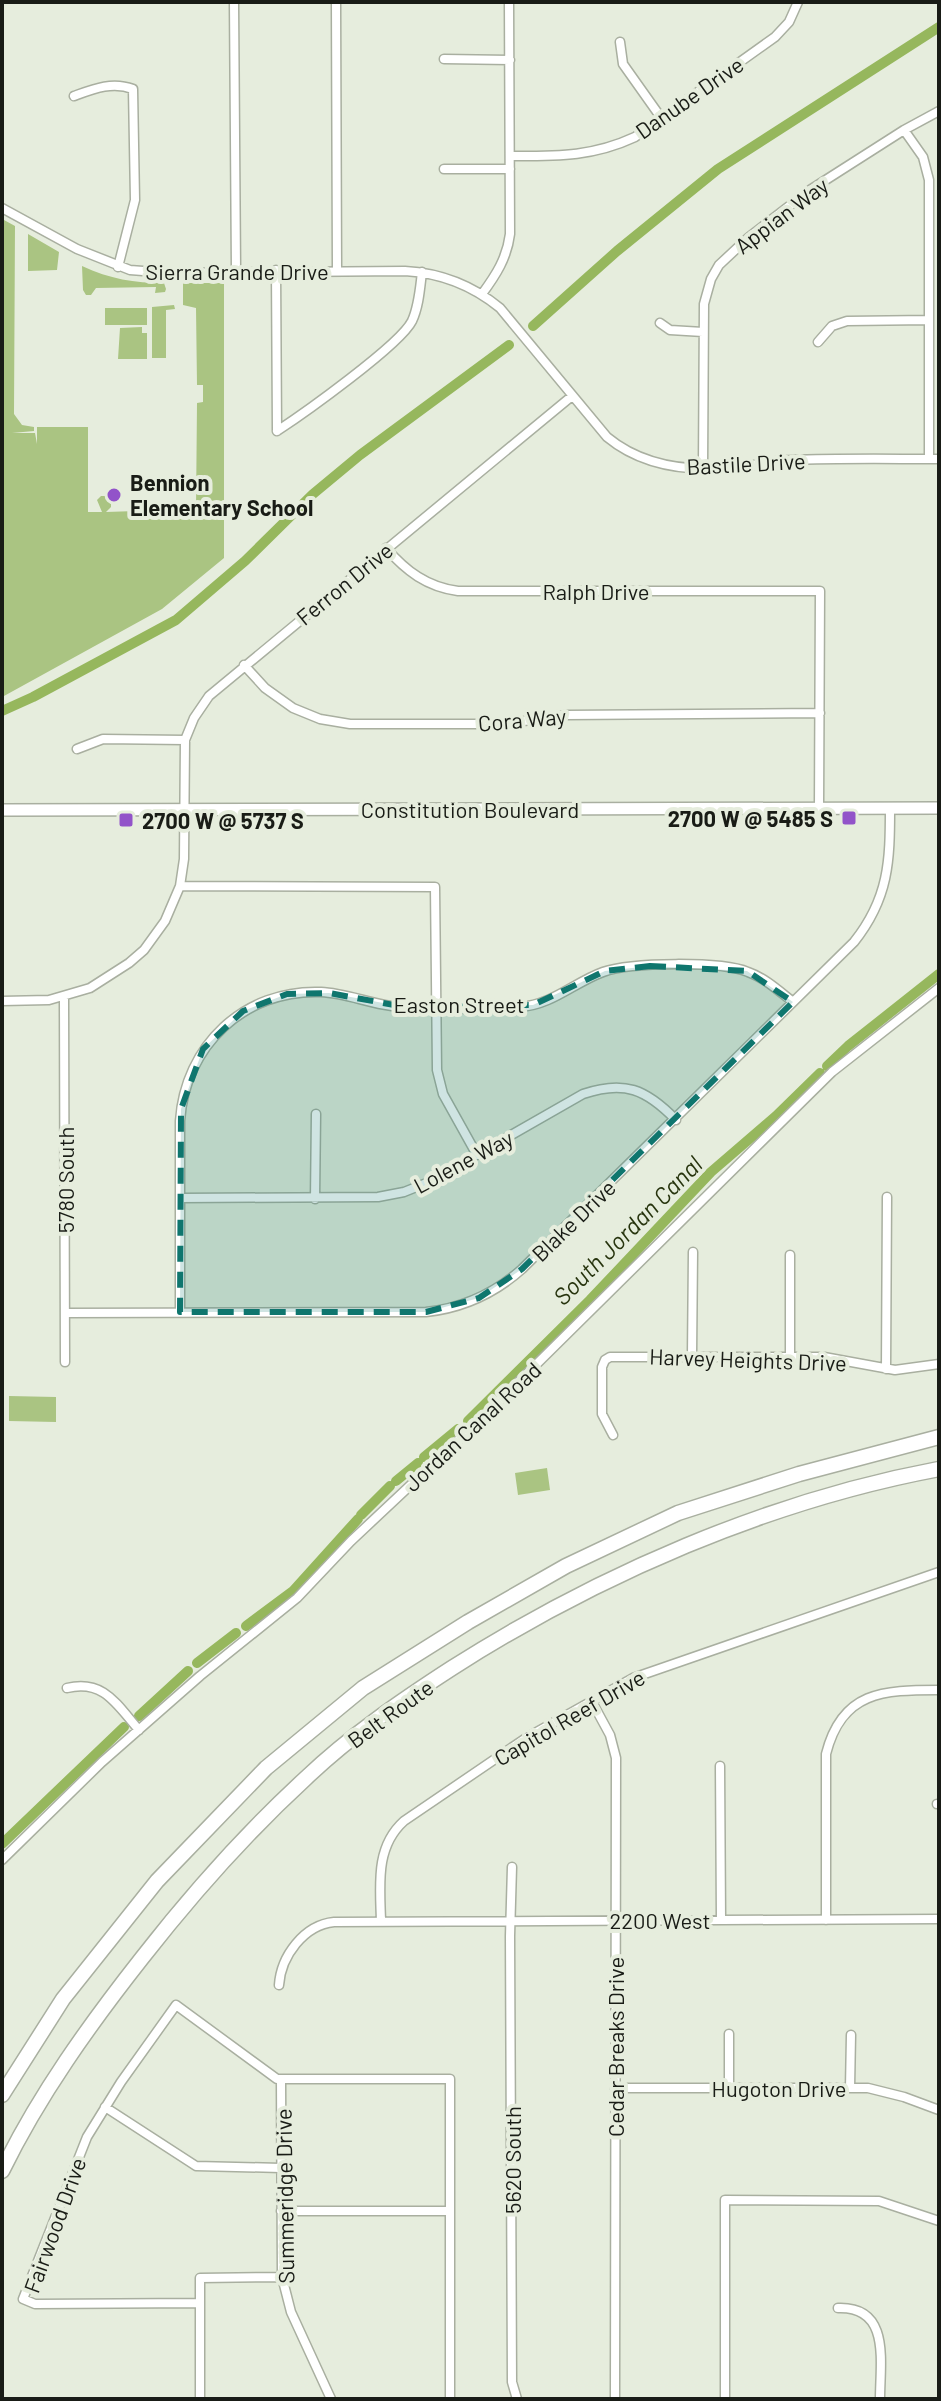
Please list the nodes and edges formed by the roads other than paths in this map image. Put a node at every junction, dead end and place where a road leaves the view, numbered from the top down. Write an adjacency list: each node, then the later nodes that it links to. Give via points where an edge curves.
1 (234, 2): 20 (street)
2 (336, 2): 21 (street)
3 (509, 2): 7 (street)
4 (798, 2): 10 (street, Danube Drive, via 775,37)
5 (620, 42): 10 (street, via 623,64)
6 (444, 59): 7 (street)
7 (510, 60): 12 (street)
8 (74, 96): 18 (street, via 114,85 133,89 135,200)
9 (939, 111): 11 (street, Appian Way)
10 (662, 119): 12 (street, Danube Drive, via 598,152)
11 (904, 130): 16 (street, via 927,170); 28 (street, Appian Way, via 797,199 719,265 706,294)
12 (510, 156): 14 (street)
13 (444, 169): 14 (street)
14 (510, 169): 23 (street, via 508,249)
15 (2, 208): 18 (street, Sierra Grande Drive)
16 (929, 219): 17 (street); 24 (street)
17 (939, 219)
18 (118, 267): 20 (street, Sierra Grande Drive, via 169,273)
19 (276, 270): 20 (street, Sierra Grande Drive); 21 (street, Sierra Grande Drive); 22 (street, via 277,431 403,334 416,312)
20 (236, 271)
21 (337, 271): 22 (street, Sierra Grande Drive)
22 (422, 272): 23 (street, Sierra Grande Drive)
23 (482, 294): 30 (street, Bastile Drive)
24 (929, 320): 26 (street); 29 (street, via 847,321 832,326)
25 (660, 323): 28 (street, via 670,330)
26 (929, 330): 27 (street); 31 (street)
27 (939, 330)
28 (703, 332): 32 (street, Appian Way)
29 (818, 342)
30 (572, 396): 32 (street, Bastile Drive, via 607,437 638,457); 33 (street, Ferron Drive)
31 (934, 459): 32 (street, Bastile Drive, via 787,460)
32 (703, 468)
33 (386, 548): 34 (street, Ferron Drive); 35 (street, Ralph Drive, via 416,576 458,591 820,591)
34 (244, 665): 35 (street, Cora Way, via 293,708 350,724); 36 (street, Ferron Drive, via 209,696)
35 (820, 713): 38 (street)
36 (185, 740): 37 (street, via 103,739); 41 (street, Ferron Drive)
37 (77, 749)
38 (819, 808): 39 (main road, Constitution Boulevard); 41 (main road, Constitution Boulevard)
39 (890, 808): 40 (main road, Constitution Boulevard); 47 (street, Blake Drive, via 890,862 875,912 854,942)
40 (939, 808)
41 (184, 809): 42 (main road, Constitution Boulevard); 43 (street, Ferron Drive)
42 (2, 810)
43 (180, 886): 45 (street, Ferron Drive, via 165,921 144,950 114,975); 48 (street, via 435,887)
44 (939, 988): 71 (street, Jordan Canal Road, via 832,1072 291,1604)
45 (64, 997): 46 (street, Ferron Drive); 58 (street, 5780 South)
46 (2, 1001)
47 (793, 1002): 48 (street, Easton Street, via 747,971 650,966 605,971 533,1005); 50 (street, Blake Drive)
48 (435, 1007): 51 (street, via 439,1083); 53 (street, Easton Street, via 300,993 262,1001 226,1023 194,1065 183,1097)
49 (316, 1114): 54 (street)
50 (676, 1120): 51 (street, Lolene Way, via 641,1092 597,1089); 57 (street, Blake Drive, via 522,1269 479,1298 426,1312)
51 (477, 1155): 54 (street, Lolene Way, via 404,1192)
52 (887, 1197): 63 (street)
53 (181, 1198): 54 (street, Lolene Way); 57 (street, Easton Street)
54 (315, 1199)
55 (693, 1252): 59 (street)
56 (790, 1255): 60 (street)
57 (180, 1312): 58 (street, Blake Drive)
58 (65, 1313): 61 (street, 5780 South)
59 (692, 1356): 60 (street, Harvey Heights Drive); 64 (street, Harvey Heights Drive, via 605,1360 602,1414)
60 (790, 1356): 63 (street, Harvey Heights Drive)
61 (65, 1362)
62 (939, 1364): 63 (street, Harvey Heights Drive)
63 (886, 1369)
64 (613, 1435)
65 (939, 1437): 88 (highway, Belt Route, via 678,1513 566,1566 363,1688 266,1768 157,1881 63,1999)
66 (939, 1469): 92 (highway, Belt Route, via 838,1493 698,1539 586,1591 396,1704 306,1777 197,1888 105,2005)
67 (939, 1572): 70 (street, Capitol Reef Drive, via 651,1670)
68 (67, 1688): 71 (street, via 98,1688)
69 (939, 1690): 79 (street, via 871,1696 847,1711 831,1736 826,1754)
70 (591, 1700): 77 (street, Cedar Breaks Drive, via 616,1758); 80 (street, Capitol Reef Drive, via 496,1757 398,1826 381,1861)
71 (139, 1730): 73 (street, Jordan Canal Road)
72 (720, 1766): 78 (street)
73 (2, 1860)
74 (512, 1867): 76 (street, 5620 South)
75 (939, 1919): 79 (street, 2200 West)
76 (511, 1920): 77 (street, 2200 West); 80 (street, 2200 West); 102 (street, 5620 South, via 512,2371)
77 (615, 1920): 78 (street, 2200 West); 85 (street, Cedar Breaks Drive)
78 (721, 1920): 79 (street, 2200 West)
79 (826, 1920)
80 (381, 1921): 81 (street, 2200 West, via 324,1923 311,1929 283,1964)
81 (279, 1985)
82 (729, 2034): 86 (street)
83 (851, 2035): 87 (street)
84 (281, 2080): 89 (street, Fairwood Drive, via 176,2005); 91 (street, Summeridge Drive); 94 (street, via 450,2079)
85 (615, 2088): 86 (street, Hugoton Drive); 103 (street, Cedar Breaks Drive)
86 (729, 2088): 87 (street, Hugoton Drive)
87 (850, 2088): 90 (street, Hugoton Drive, via 887,2092)
88 (2, 2095)
89 (105, 2107): 91 (street, via 196,2166); 97 (street, Fairwood Drive, via 87,2137 23,2299 35,2304)
90 (939, 2110)
91 (281, 2168): 93 (street, Summeridge Drive)
92 (2, 2171)
93 (281, 2211): 94 (street); 96 (street, Summeridge Drive)
94 (450, 2211): 101 (street)
95 (939, 2221): 104 (street, via 879,2201 725,2200)
96 (282, 2277): 97 (street, via 200,2278); 100 (street, Summeridge Drive, via 291,2312)
97 (200, 2303): 99 (street)
98 (838, 2308): 105 (street, via 860,2310 874,2323 880,2347)
99 (200, 2399)
100 (331, 2399)
101 (450, 2399)
102 (517, 2399)
103 (615, 2399)
104 (725, 2399)
105 (880, 2399)

